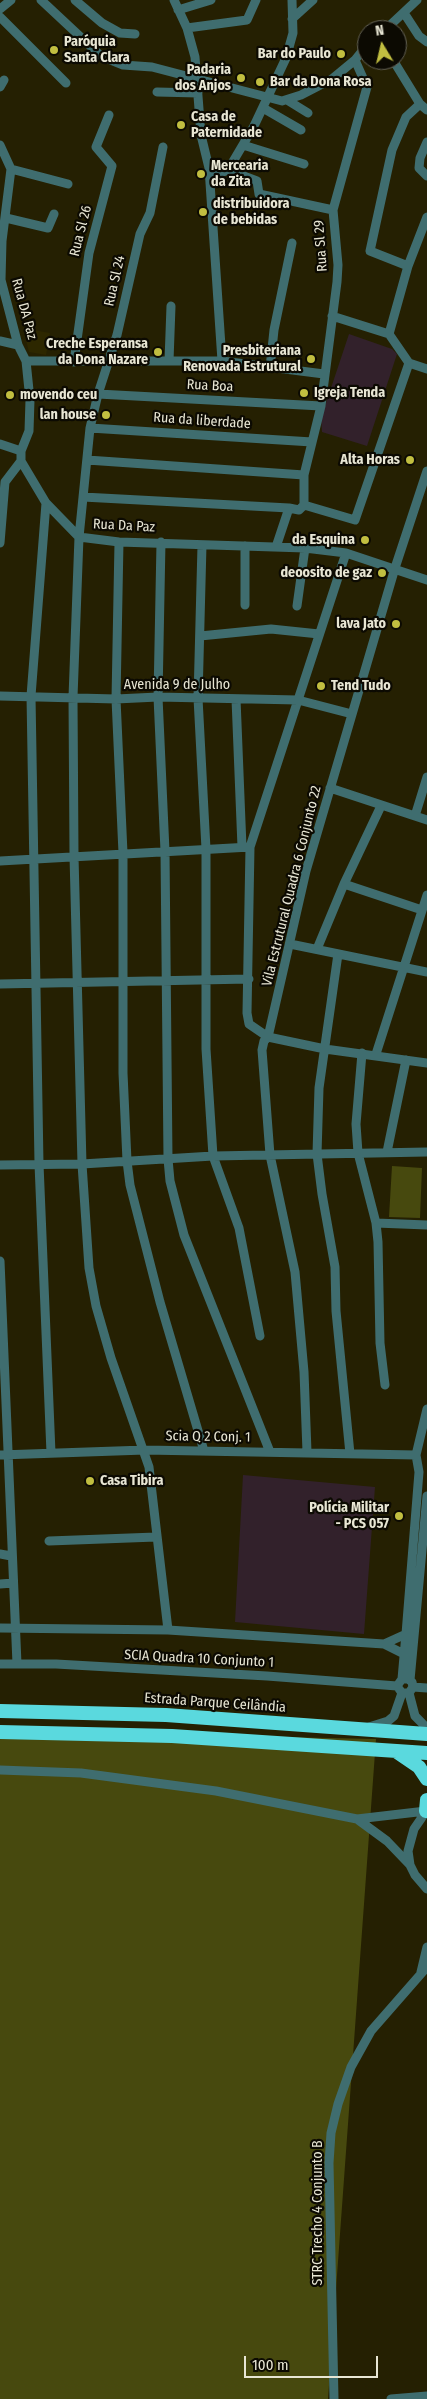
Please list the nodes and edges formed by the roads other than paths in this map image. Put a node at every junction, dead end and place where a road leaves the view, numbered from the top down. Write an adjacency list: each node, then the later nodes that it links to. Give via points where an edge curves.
1 (11, 0): 10 (street)
2 (41, 0): 22 (street, via 100,56 123,65 152,67)
3 (75, 0): 17 (street, via 102,23 120,33)
4 (174, 0): 11 (street)
5 (211, 0): 11 (street)
6 (256, 0): 16 (street, via 247,20)
7 (292, 0): 14 (street)
8 (313, 0): 14 (street)
9 (416, 0): 12 (street)
10 (0, 9)
11 (178, 10): 16 (street)
12 (404, 13): 15 (street); 18 (street, via 419,36)
13 (0, 17): 23 (street)
14 (292, 19): 26 (street, via 293,33 286,58)
15 (396, 20)
16 (187, 28): 22 (street)
17 (135, 34)
18 (427, 42)
19 (357, 58): 20 (street)
20 (355, 60): 27 (street, via 332,79); 43 (street, Rua Sl 29, via 366,87)
21 (400, 70): 28 (street)
22 (197, 78): 25 (street); 26 (street)
23 (66, 82)
24 (157, 92): 25 (street)
25 (198, 93): 41 (street, via 201,135)
26 (268, 98): 27 (street); 29 (street)
27 (287, 100): 30 (street)
28 (424, 107): 48 (street, via 406,117 392,150 370,251)
29 (263, 108): 32 (street); 35 (street)
30 (308, 113)
31 (109, 115): 57 (street, Rua Sl 26, via 96,147 112,166 89,254)
32 (301, 130)
33 (427, 142): 40 (street, via 419,168)
34 (0, 145): 38 (street)
35 (244, 145): 37 (street); 39 (street)
36 (163, 147): 55 (street, Rua Sl 24, via 150,213 140,234 118,335)
37 (304, 164)
38 (11, 169): 42 (street); 46 (street, Rua DA Paz)
39 (228, 170): 41 (street); 43 (street, via 257,181 259,194)
40 (427, 176)
41 (210, 177): 56 (street)
42 (68, 184)
43 (333, 210): 50 (street, Rua Sl 29, via 338,265)
44 (54, 214): 46 (street, via 48,228)
45 (427, 217): 48 (street)
46 (6, 218): 53 (street, Rua DA Paz, via 1,280)
47 (292, 243): 60 (street, via 274,330)
48 (408, 266): 51 (street)
49 (171, 306): 58 (street)
50 (332, 316): 51 (street); 62 (street, Rua Sl 29)
51 (388, 334): 59 (street)
52 (0, 341): 53 (street)
53 (18, 345): 54 (street, Rua DA Paz)
54 (26, 361): 57 (street); 68 (street, Rua Da Paz, via 29,431)
55 (108, 361): 57 (street); 58 (street); 63 (street, Rua Sl 24)
56 (222, 361): 58 (street); 60 (street)
57 (74, 362)
58 (169, 362)
59 (409, 364): 61 (street); 74 (street, via 355,520)
60 (270, 368): 62 (street)
61 (427, 369)
62 (324, 374): 64 (street, Rua Sl 29)
63 (98, 394): 64 (street, Rua Boa); 65 (street, Rua Sl 24)
64 (320, 406): 66 (street, Rua Sl 29)
65 (90, 428): 66 (street, Rua da liberdade); 69 (street, Rua Sl 24)
66 (312, 442): 71 (street, Rua Sl 29)
67 (0, 444): 68 (street)
68 (21, 456): 73 (street, Rua Da Paz); 79 (street, via 5,482)
69 (87, 460): 71 (street); 72 (street, Rua Sl 24)
70 (427, 471): 85 (street, Vila Estrutural Quadra 6 Conjunto 22)
71 (304, 475): 74 (street, Rua Sl 29)
72 (83, 497): 75 (street); 76 (street, Rua Sl 24)
73 (46, 503): 76 (street, Rua Da Paz); 92 (street)
74 (304, 505): 75 (street, via 299,510)
75 (289, 508): 82 (street)
76 (79, 537): 77 (street, Rua Da Paz); 94 (street, Rua Sl 24)
77 (119, 542): 78 (street, Rua Da Paz); 97 (street)
78 (161, 542): 80 (street, Rua Da Paz); 93 (street)
79 (0, 543)
80 (202, 545): 81 (street, Rua Da Paz); 90 (street)
81 (244, 546): 82 (street, Rua Da Paz); 87 (street)
82 (276, 547): 83 (street, Rua Da Paz)
83 (305, 548): 84 (street, Rua Da Paz); 88 (street)
84 (346, 553): 85 (street, Rua Da Paz); 89 (street)
85 (395, 568): 86 (street, Rua Da Paz); 99 (street, Vila Estrutural Quadra 6 Conjunto 22)
86 (427, 580)
87 (244, 605)
88 (297, 606)
89 (318, 634): 90 (street, via 271,629); 98 (street)
90 (200, 636): 95 (street)
91 (0, 696): 92 (street, Avenida 9 de Julho)
92 (31, 696): 94 (street, Avenida 9 de Julho); 110 (street)
93 (158, 696): 95 (street, Avenida 9 de Julho); 97 (street, Avenida 9 de Julho); 107 (street)
94 (73, 697): 97 (street, Avenida 9 de Julho); 109 (street, Rua Sl 24)
95 (198, 698): 96 (street, Avenida 9 de Julho); 106 (street)
96 (236, 698): 98 (street, Avenida 9 de Julho); 105 (street)
97 (116, 699): 108 (street)
98 (298, 700): 99 (street, Avenida 9 de Julho); 105 (street)
99 (352, 714): 101 (street, Vila Estrutural Quadra 6 Conjunto 22)
100 (427, 777): 103 (street)
101 (330, 788): 102 (street); 115 (street, Vila Estrutural Quadra 6 Conjunto 22, via 306,871)
102 (381, 806): 103 (street); 112 (street)
103 (416, 816): 104 (street)
104 (427, 820)
105 (246, 847): 106 (street); 120 (street)
106 (206, 849): 107 (street); 125 (street)
107 (165, 850): 108 (street); 124 (street)
108 (123, 853): 109 (street); 123 (street)
109 (74, 856): 110 (street); 121 (street, Rua Sl 24)
110 (34, 859): 111 (street); 122 (street)
111 (0, 861)
112 (344, 884): 114 (street); 116 (street)
113 (427, 895): 114 (street)
114 (422, 910): 118 (street)
115 (290, 944): 116 (street); 127 (street, Vila Estrutural Quadra 6 Conjunto 22)
116 (317, 949): 117 (street)
117 (338, 954): 118 (street); 128 (street)
118 (404, 967): 119 (street); 130 (street)
119 (427, 972)
120 (249, 979): 125 (street); 127 (street, via 249,1024)
121 (79, 981): 122 (street); 123 (street); 142 (street, Rua Sl 24)
122 (34, 982): 126 (street); 141 (street)
123 (124, 982): 124 (street); 140 (street, via 123,1073)
124 (166, 982): 125 (street); 139 (street)
125 (207, 982): 138 (street, via 206,1050)
126 (0, 984)
127 (268, 1038): 128 (street); 137 (street, Vila Estrutural Quadra 6 Conjunto 22, via 262,1050)
128 (325, 1049): 129 (street); 136 (street, via 317,1112)
129 (362, 1053): 130 (street); 135 (street, via 356,1124)
130 (376, 1054): 131 (street)
131 (406, 1060): 132 (street); 133 (street)
132 (427, 1063)
133 (387, 1152): 134 (street); 135 (street)
134 (427, 1152)
135 (358, 1153): 136 (street); 144 (street)
136 (317, 1154): 137 (street); 158 (street, via 335,1267 336,1311)
137 (270, 1155): 138 (street); 156 (street, Vila Estrutural Quadra 6 Conjunto 22, via 295,1272)
138 (213, 1156): 139 (street); 147 (street, via 239,1228)
139 (168, 1159): 140 (street); 155 (street, via 170,1182 184,1235)
140 (127, 1161): 142 (street); 154 (street, via 130,1185 160,1302)
141 (39, 1164): 142 (street); 143 (street); 157 (street)
142 (82, 1164): 153 (street, Rua Sl 24, via 89,1268 96,1306 111,1358)
143 (0, 1165)
144 (376, 1223): 145 (street); 148 (street)
145 (427, 1226)
146 (0, 1260): 159 (street)
147 (260, 1336)
148 (384, 1385)
149 (427, 1409): 150 (street)
150 (426, 1416): 151 (street); 152 (street)
151 (427, 1420)
152 (424, 1443): 160 (street)
153 (145, 1450): 154 (street, Scia Q 2 Conj. 1); 157 (street, Scia Q 2 Conj. 1); 163 (street, Rua Sl 24)
154 (204, 1451): 155 (street, Scia Q 2 Conj. 1)
155 (270, 1452): 156 (street, Scia Q 2 Conj. 1)
156 (307, 1452): 158 (street, Scia Q 2 Conj. 1)
157 (50, 1453): 159 (street, Scia Q 2 Conj. 1)
158 (350, 1454): 160 (street, Scia Q 2 Conj. 1)
159 (4, 1455): 166 (street)
160 (416, 1455): 161 (street)
161 (423, 1473): 172 (street)
162 (427, 1496): 177 (street)
163 (156, 1538): 164 (street); 171 (street, Rua Sl 24)
164 (49, 1541)
165 (0, 1554): 166 (street)
166 (12, 1556): 167 (street)
167 (13, 1583): 168 (street); 170 (street)
168 (0, 1584)
169 (0, 1628): 170 (street)
170 (16, 1628): 171 (street); 176 (street)
171 (168, 1630): 173 (street)
172 (406, 1634): 173 (street); 174 (street)
173 (384, 1644): 174 (street)
174 (404, 1654): 177 (street)
175 (0, 1664): 176 (street, SCIA Quadra 10 Conjunto 1)
176 (17, 1664): 177 (street, SCIA Quadra 10 Conjunto 1, via 257,1675)
177 (406, 1686): 178 (street, SCIA Quadra 10 Conjunto 1); 180 (street, via 415,1716); 181 (street, via 394,1716)
178 (427, 1688)
179 (0, 1711): 181 (highway, Estrada Parque Ceilândia, via 166,1715)
180 (427, 1728)
181 (362, 1729): 183 (highway, Estrada Parque Ceilândia)
182 (0, 1732): 184 (highway, via 172,1736)
183 (427, 1734)
184 (394, 1750): 185 (highway); 187 (highway, via 419,1766)
185 (427, 1754)
186 (0, 1770): 189 (street, via 100,1775 216,1791)
187 (427, 1779)
188 (427, 1807): 189 (street); 190 (street, via 410,1841)
189 (357, 1819): 190 (street, via 387,1841)
190 (410, 1865): 191 (street)
191 (426, 1890)
192 (427, 1947): 193 (street)
193 (424, 1969): 195 (street, STRC Trecho 4 Conjunto B, via 371,2031 352,2067 331,2133)
194 (427, 2396): 196 (street)
195 (334, 2399)
196 (391, 2399)

